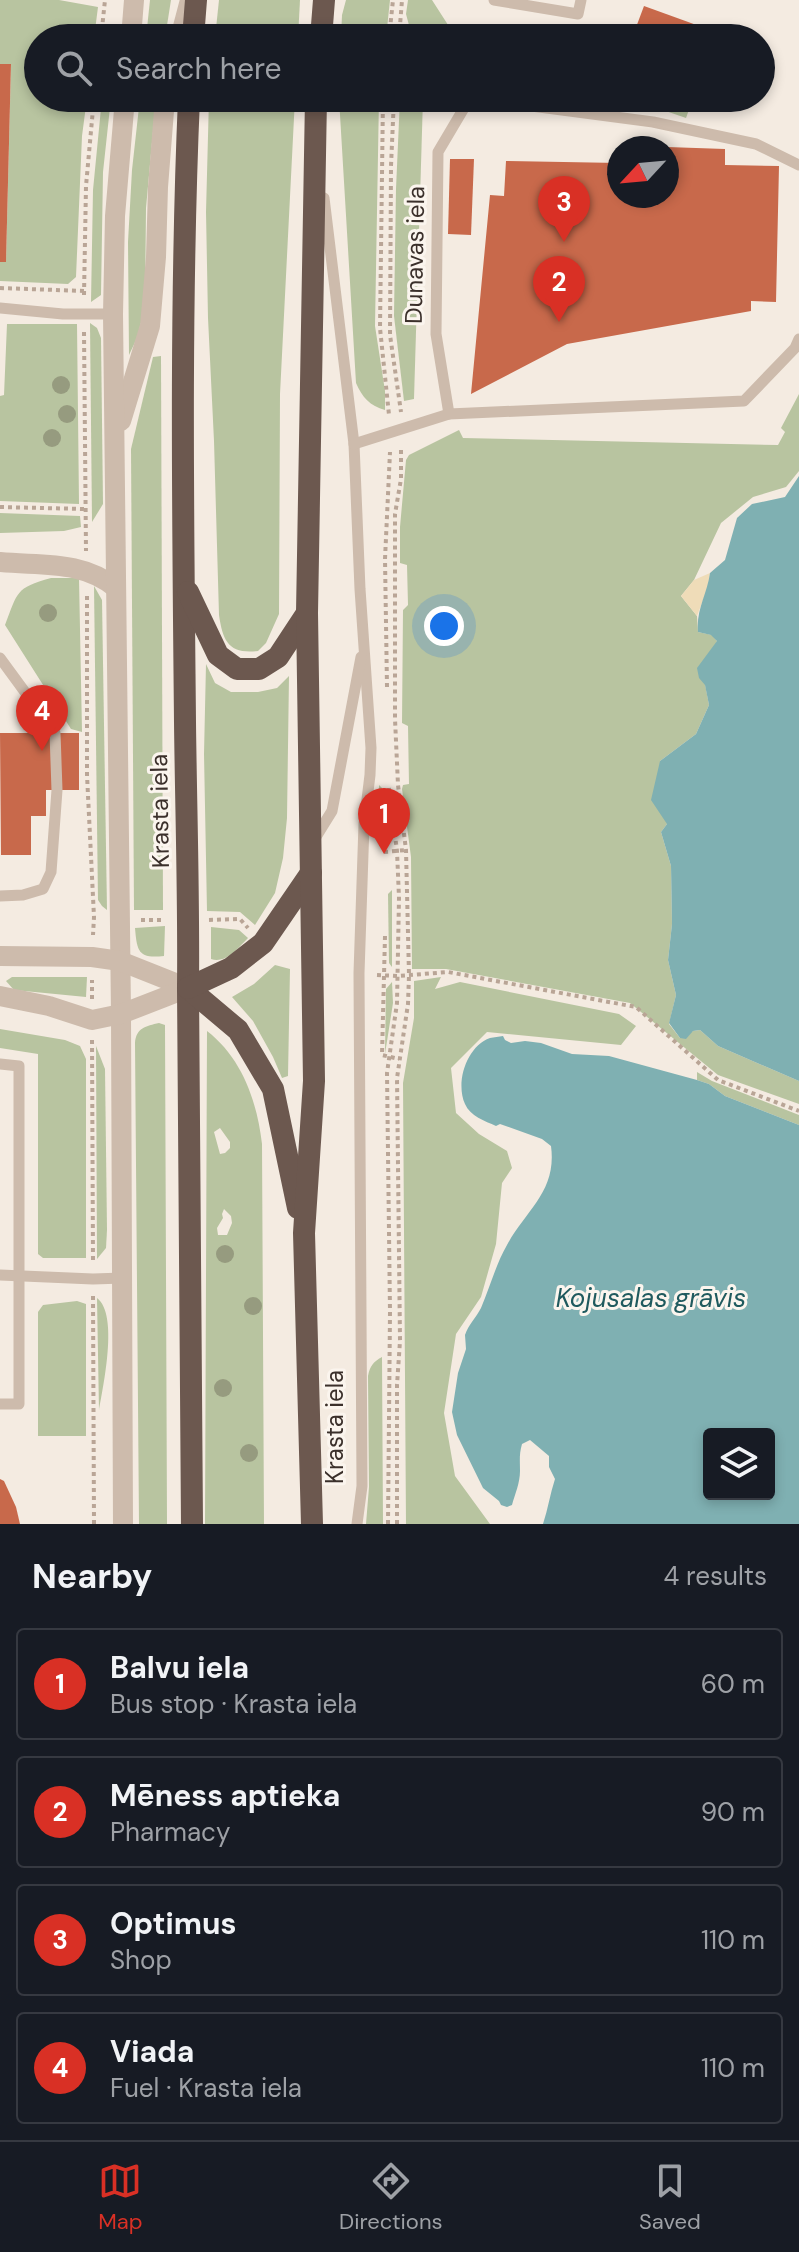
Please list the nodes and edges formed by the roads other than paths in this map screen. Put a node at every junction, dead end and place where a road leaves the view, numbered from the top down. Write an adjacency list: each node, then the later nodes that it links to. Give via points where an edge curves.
1 (134, 0): 7 (street)
2 (190, 0): 8 (street)
3 (196, 0): 9 (highway)
4 (324, 0): 10 (highway)
5 (494, 0): 6 (lane, via 578,14)
6 (581, 0)
7 (132, 24)
8 (184, 24)
9 (194, 24)
10 (322, 24)
11 (124, 112): 20 (street)
12 (164, 112): 23 (street, via 150,326)
13 (188, 112): 26 (highway, Krasta iela)
14 (315, 112): 24 (lane)
15 (315, 112): 28 (highway, Krasta iela)
16 (462, 112): 22 (lane, Dunavas iela, via 438,152 436,334)
17 (577, 112): 18 (lane, Dunavas iela, via 756,144)
18 (799, 165)
19 (0, 308): 20 (lane)
20 (113, 314): 23 (street)
21 (799, 339): 22 (lane, via 744,401)
22 (449, 414): 24 (lane)
23 (115, 438): 27 (street)
24 (354, 444): 29 (lane)
25 (0, 562): 27 (street, via 75,567)
26 (184, 584): 28 (highway, via 218,655 237,669 259,669 278,657); 36 (highway, Krasta iela)
27 (116, 588): 35 (street)
28 (307, 613): 31 (highway, Krasta iela)
29 (365, 637): 31 (lane, via 332,811); 48 (lane, Krasta iela, via 371,748 359,973 362,1486)
30 (0, 658): 33 (lane, via 55,733 57,790 51,872 43,889)
31 (310, 846): 32 (highway, Krasta iela)
32 (311, 873): 36 (highway, via 263,943 231,968); 40 (highway, Krasta iela, via 314,1081)
33 (0, 896)
34 (0, 956): 35 (street)
35 (120, 961): 36 (street); 38 (street)
36 (188, 988): 38 (street); 40 (highway, via 238,1030 273,1089); 46 (highway, Krasta iela)
37 (0, 996): 38 (street, via 92,1020)
38 (121, 1014): 43 (street)
39 (0, 1064): 42 (lane, via 19,1066)
40 (304, 1233): 47 (highway, Krasta iela)
41 (0, 1275): 42 (lane)
42 (19, 1275): 43 (lane); 44 (lane, via 19,1404)
43 (123, 1278): 45 (street)
44 (0, 1404)
45 (123, 1524)
46 (192, 1524)
47 (312, 1524)
48 (357, 1524)

